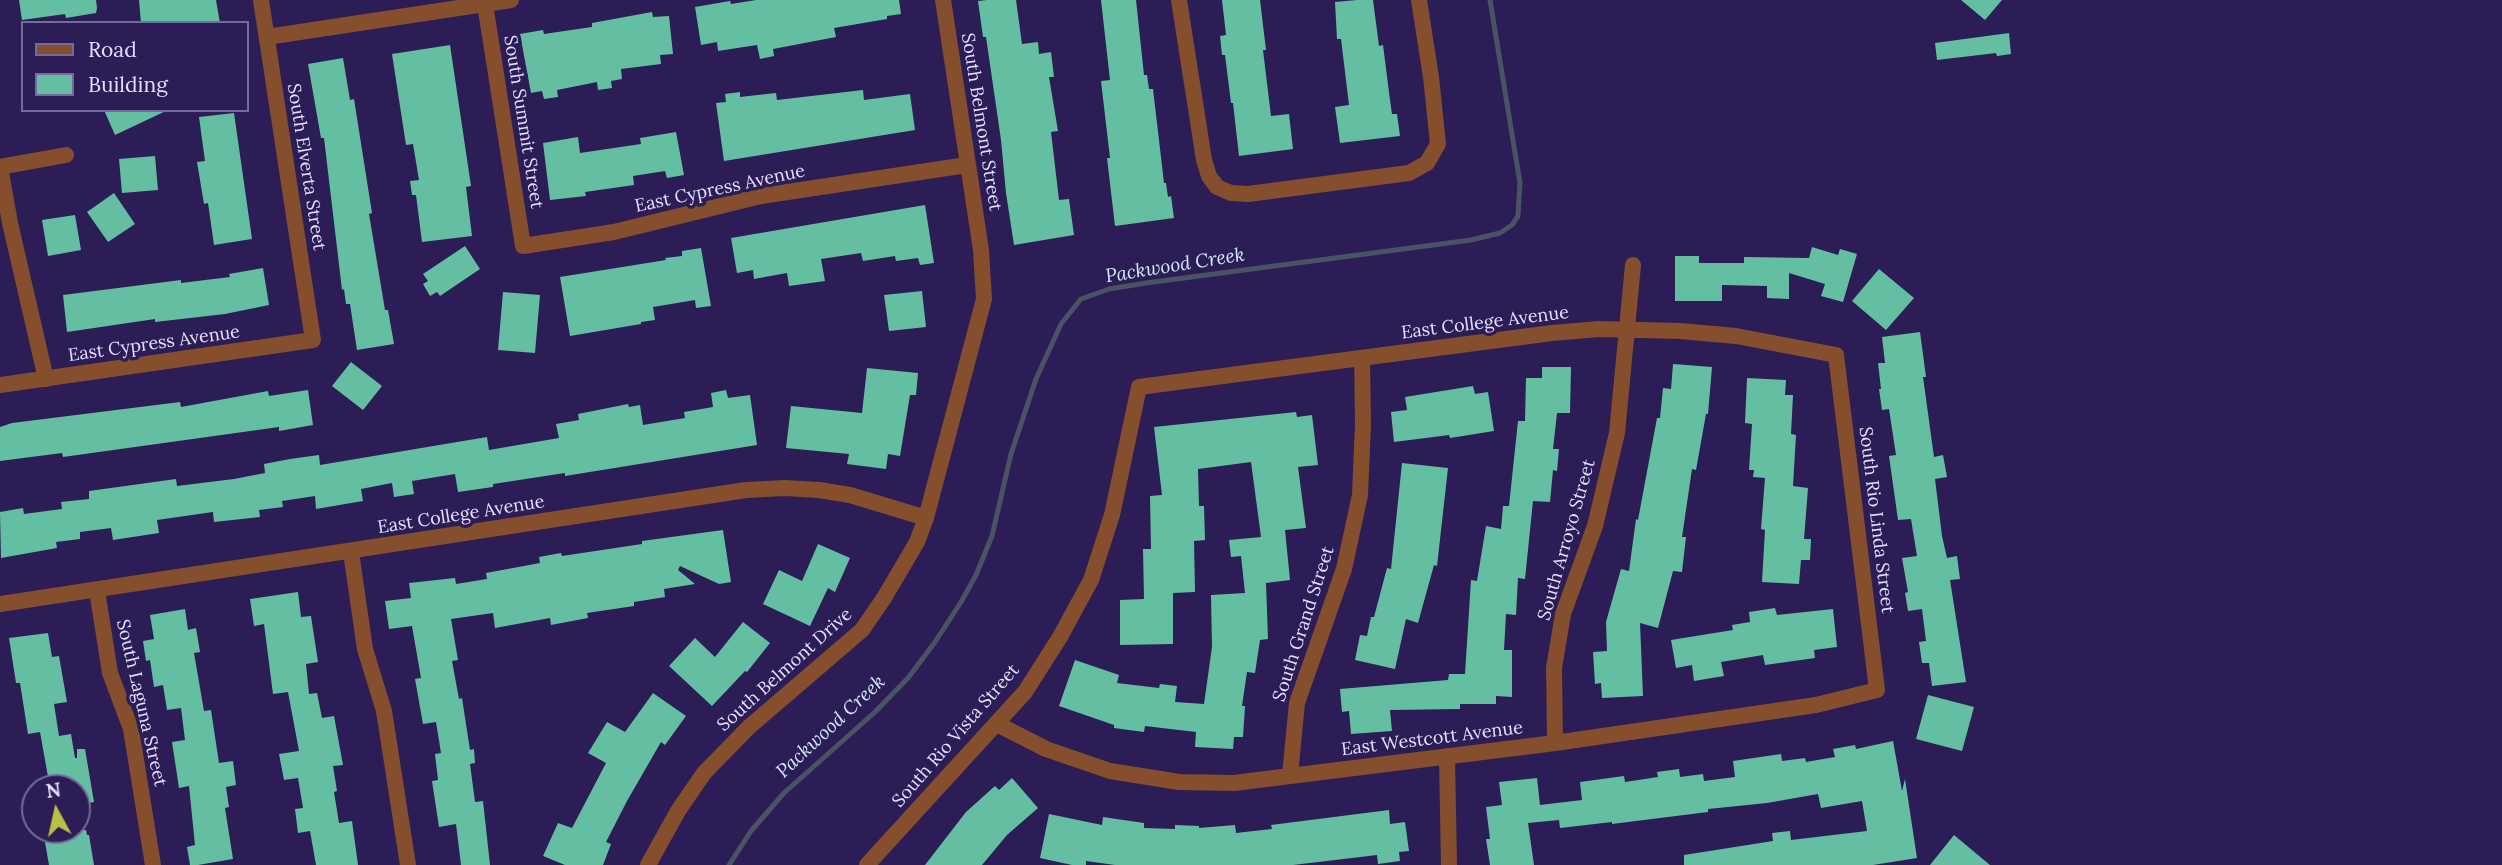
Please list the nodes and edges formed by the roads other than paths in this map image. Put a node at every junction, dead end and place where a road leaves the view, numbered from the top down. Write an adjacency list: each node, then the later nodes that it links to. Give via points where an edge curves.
1 (261, 0): 7 (street, South Elverta Street)
2 (511, 0): 6 (street)
3 (943, 0): 9 (street, South Belmont Street)
4 (1179, 0): 5 (street, via 1209,176 1217,187 1248,194 1409,173 1427,163 1438,144)
5 (1419, 0)
6 (485, 4): 7 (street); 11 (street, South Summit Street)
7 (267, 37): 15 (street, South Elverta Street)
8 (66, 155): 10 (street)
9 (967, 165): 11 (street, East Cypress Avenue, via 761,197 614,232); 12 (street, South Belmont Street)
10 (0, 167): 18 (street)
11 (523, 246)
12 (981, 250): 21 (street, South Belmont Drive, via 984,299)
13 (1633, 265): 14 (street, South Arroyo Street)
14 (1627, 329): 16 (street, East College Avenue, via 1736,336); 17 (street, East College Avenue, via 1552,333); 27 (street, South Arroyo Street, via 1617,433 1595,526 1563,614 1554,668)
15 (313, 340): 18 (street, East Cypress Avenue)
16 (1836, 355): 25 (street, South Rio Linda Street)
17 (1362, 359): 20 (street, East College Avenue); 29 (street, South Grand Street, via 1360,495 1344,569 1297,703)
18 (46, 379): 19 (street, East Cypress Avenue)
19 (0, 385)
20 (1139, 387): 26 (street, South Rio Vista Street, via 1112,515 1091,580 1025,692)
21 (926, 518): 22 (street, East College Avenue, via 850,495 785,488 746,490); 32 (street, South Belmont Drive, via 917,542 862,630 749,727 704,773)
22 (351, 552): 23 (street, East College Avenue); 31 (street, via 365,649 384,711)
23 (97, 590): 24 (street, East College Avenue); 30 (street, South Laguna Street, via 110,673 131,729)
24 (0, 604)
25 (1877, 690): 27 (street, East Westcott Avenue, via 1816,705)
26 (998, 724): 29 (street, East Westcott Avenue, via 1046,749 1110,771 1179,782 1234,783); 33 (street, South Rio Vista Street)
27 (1555, 743): 28 (street, East Westcott Avenue)
28 (1447, 756): 29 (street, East Westcott Avenue); 34 (street)
29 (1290, 775)
30 (153, 865)
31 (408, 865)
32 (648, 865)
33 (867, 865)
34 (1449, 865)

